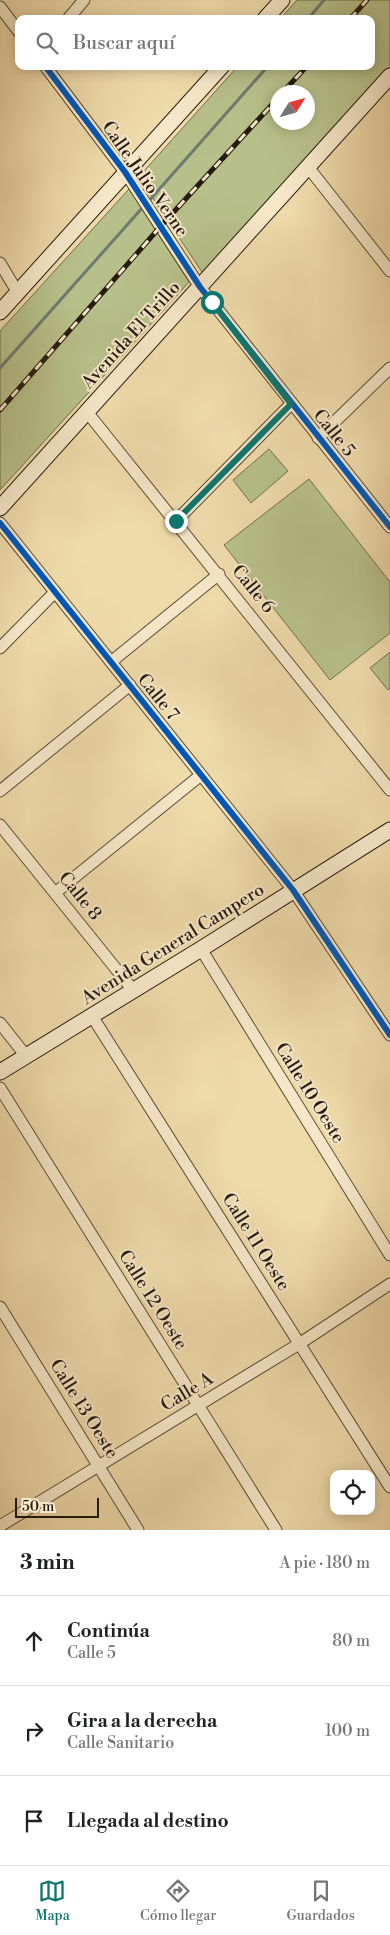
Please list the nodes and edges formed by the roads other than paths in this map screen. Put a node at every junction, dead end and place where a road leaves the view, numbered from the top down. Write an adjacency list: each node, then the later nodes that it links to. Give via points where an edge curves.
1 (84, 0): 4 (street)
2 (282, 0): 5 (main road)
3 (0, 7): 6 (street)
4 (71, 15)
5 (269, 15)
6 (15, 27)
7 (48, 70): 11 (street, Calle Julio Verne)
8 (219, 70): 11 (main road)
9 (390, 76): 10 (main road, Avenida El Trillo)
10 (308, 167): 13 (street); 14 (main road, Avenida El Trillo)
11 (127, 175): 14 (street, Calle Julio Verne); 15 (main road)
12 (0, 263): 15 (street)
13 (390, 270)
14 (200, 287): 18 (street, Calle 5); 19 (main road, Avenida El Trillo)
15 (18, 293): 16 (main road)
16 (0, 312)
17 (390, 368): 20 (street)
18 (291, 404): 20 (street, Calle 5); 22 (street)
19 (87, 412): 21 (main road, Avenida El Trillo); 22 (street, Calle 6)
20 (318, 438): 24 (street, Calle 5)
21 (0, 508)
22 (176, 521): 25 (street, Calle 6)
23 (0, 523): 26 (street, Calle 7)
24 (390, 527)
25 (219, 574): 28 (street); 31 (street, Calle 6)
26 (55, 592): 27 (street); 28 (street, Calle 7)
27 (0, 648)
28 (111, 662): 29 (street, Calle 7)
29 (130, 685): 30 (street, Calle 7); 32 (street)
30 (201, 775): 35 (street, Calle 7); 36 (street)
31 (390, 790)
32 (0, 791)
33 (0, 825): 36 (street, Calle 8)
34 (390, 830): 35 (main road, Avenida General Campero)
35 (293, 890): 37 (main road, Avenida General Campero); 41 (street, Calle 7)
36 (55, 893): 38 (street, Calle 8)
37 (201, 949): 38 (main road, Avenida General Campero); 45 (street, Calle 10 Oeste)
38 (133, 990): 39 (main road, Avenida General Campero)
39 (92, 1016): 42 (main road, Avenida General Campero); 48 (street, Calle 11 Oeste)
40 (0, 1023): 42 (street)
41 (390, 1035)
42 (26, 1056): 43 (main road, Avenida General Campero)
43 (0, 1072)
44 (0, 1088): 49 (street, Calle 12 Oeste)
45 (390, 1254)
46 (390, 1284): 48 (street, Calle A)
47 (0, 1307): 50 (street, Calle 13 Oeste)
48 (300, 1344): 49 (street, Calle A); 51 (street, Calle 11 Oeste)
49 (198, 1406): 50 (street, Calle A); 54 (street, Calle 12 Oeste)
50 (99, 1466): 52 (street, Calle A); 53 (street, Calle 13 Oeste)
51 (390, 1487)
52 (0, 1526)
53 (138, 1530)
54 (276, 1530)

